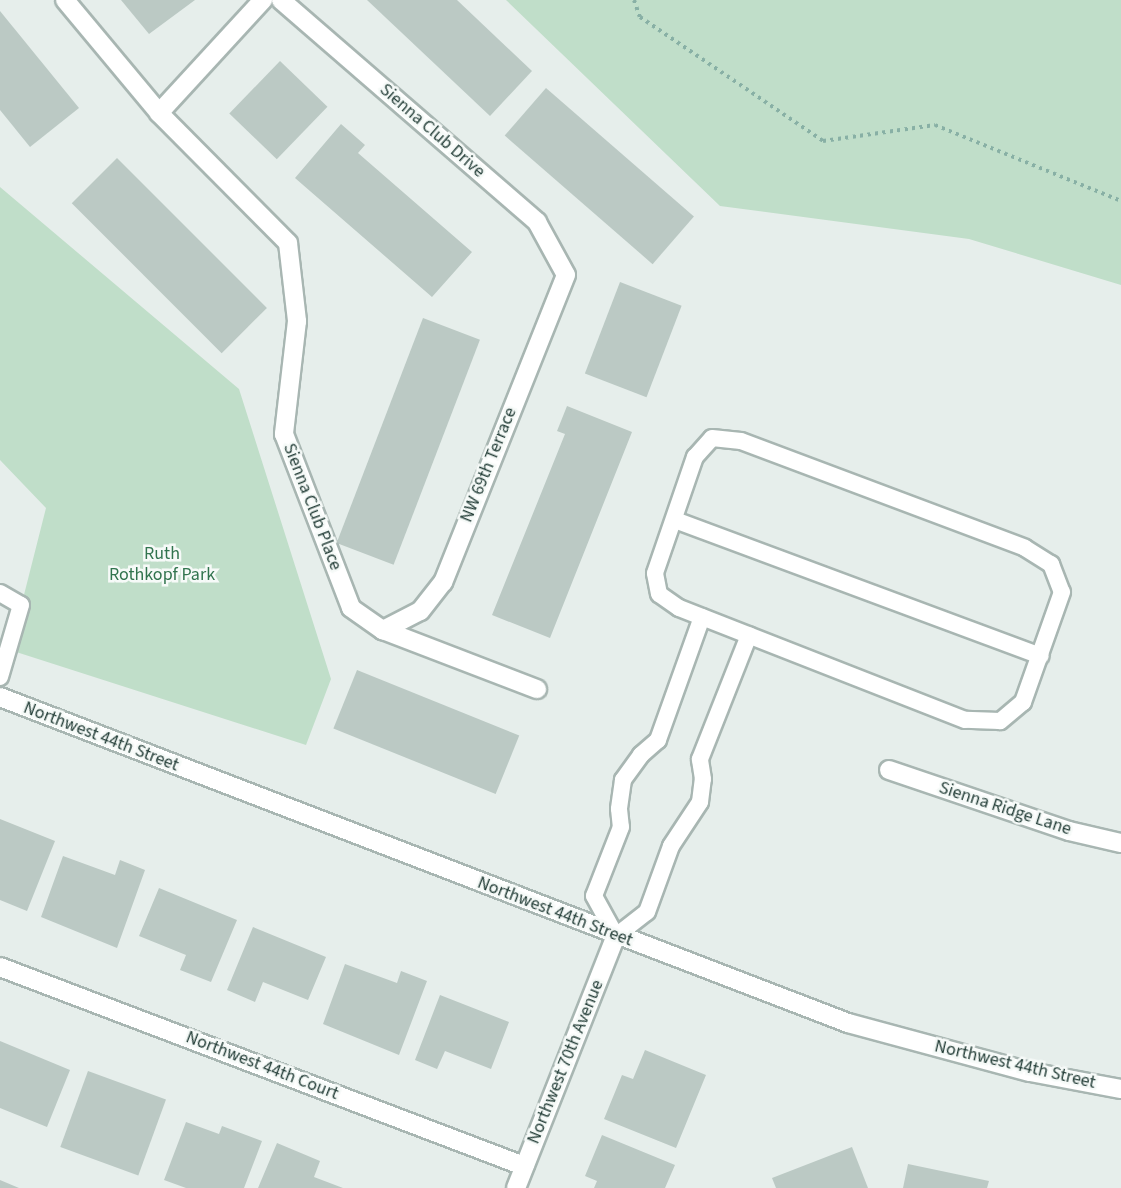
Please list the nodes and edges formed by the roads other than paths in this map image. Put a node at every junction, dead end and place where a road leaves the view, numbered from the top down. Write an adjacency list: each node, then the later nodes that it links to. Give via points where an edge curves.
1 (65, 0): 4 (street, Sienna Club Place)
2 (263, 0): 4 (street)
3 (281, 0): 5 (street, Sienna Club Drive, via 537,222)
4 (159, 113): 9 (street, Sienna Club Place, via 288,243 297,321 284,434 351,608)
5 (566, 275): 9 (street, NW 69th Terrace, via 443,582 420,610)
6 (675, 520): 8 (lane, via 655,573 659,594); 11 (lane); 11 (lane, via 695,457 712,438 741,441 1025,548 1051,564 1062,592)
7 (0, 593): 12 (lane, via 21,605)
8 (702, 617): 10 (lane); 17 (lane, via 658,740 640,755 623,780 621,827 594,896)
9 (383, 630): 13 (street, Sienna Club Place)
10 (749, 635): 11 (lane, via 965,720 1000,721 1023,702); 17 (lane, via 700,759 700,802 671,846 647,912)
11 (1040, 656)
12 (0, 677)
13 (537, 689)
14 (0, 697): 17 (street, Northwest 44th Street)
15 (889, 770): 16 (street, Sienna Ridge Lane, via 1069,831)
16 (1121, 843)
17 (616, 936): 19 (street, Northwest 44th Street, via 848,1023 1030,1072); 20 (street, Northwest 70th Avenue)
18 (0, 967): 20 (street, Northwest 44th Court)
19 (1121, 1089)
20 (524, 1166): 21 (street, Northwest 70th Avenue)
21 (516, 1188)

